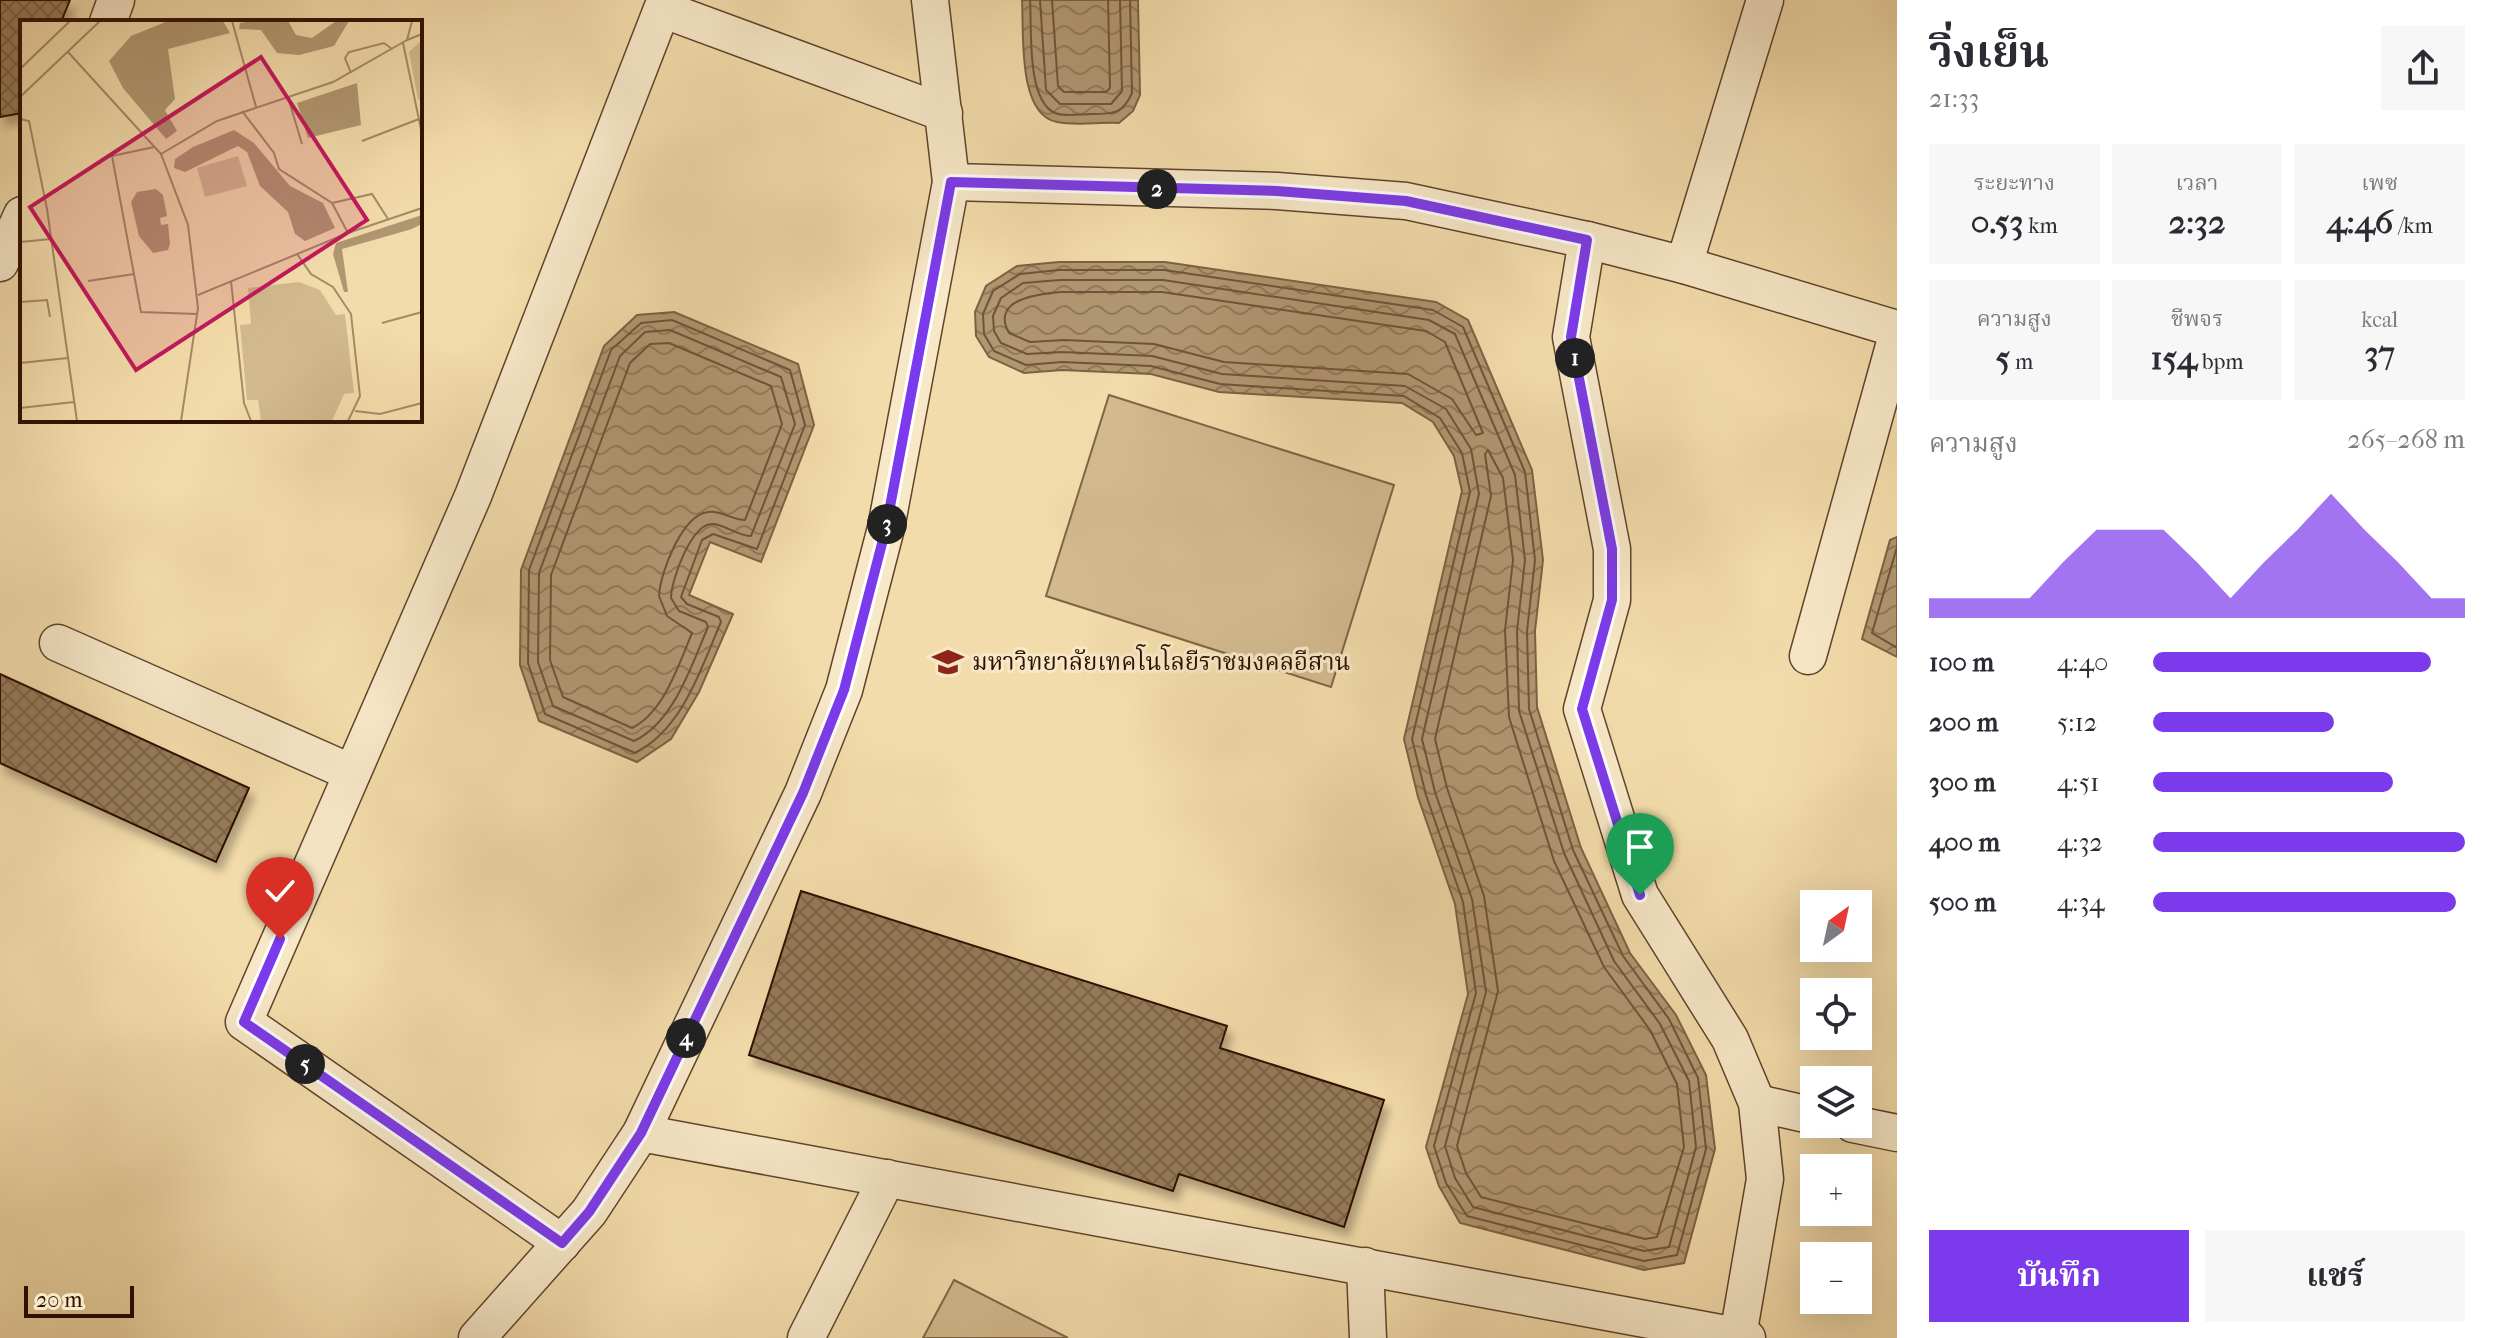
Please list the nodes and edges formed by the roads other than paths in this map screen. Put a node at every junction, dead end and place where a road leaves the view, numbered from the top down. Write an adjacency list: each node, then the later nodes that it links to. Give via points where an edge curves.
1 (116, 0): 4 (street)
2 (930, 0): 5 (street)
3 (1765, 0): 10 (street)
4 (109, 20)
5 (944, 113): 6 (street); 14 (street, via 662,9 473,496)
6 (951, 182): 8 (street, via 1277,191 1406,201); 18 (street, via 886,528 844,690 803,793)
7 (20, 219): 9 (street)
8 (1587, 240): 10 (street); 15 (street, via 1571,337 1612,549 1612,600 1582,709 1640,895 1730,1039)
9 (0, 260)
10 (1684, 265): 11 (street)
11 (1897, 332): 13 (street)
12 (58, 643): 14 (street)
13 (1808, 656)
14 (352, 773): 21 (street, via 244,1022)
15 (1757, 1103): 16 (street); 23 (street, via 1765,1179)
16 (1800, 1113)
17 (1872, 1128): 19 (street)
18 (641, 1133): 20 (street); 21 (street)
19 (1897, 1133)
20 (887, 1178): 22 (street); 25 (street)
21 (562, 1243): 24 (street)
22 (1365, 1266): 23 (street); 26 (street)
23 (1742, 1337)
24 (477, 1338)
25 (806, 1338)
26 (1368, 1338)

